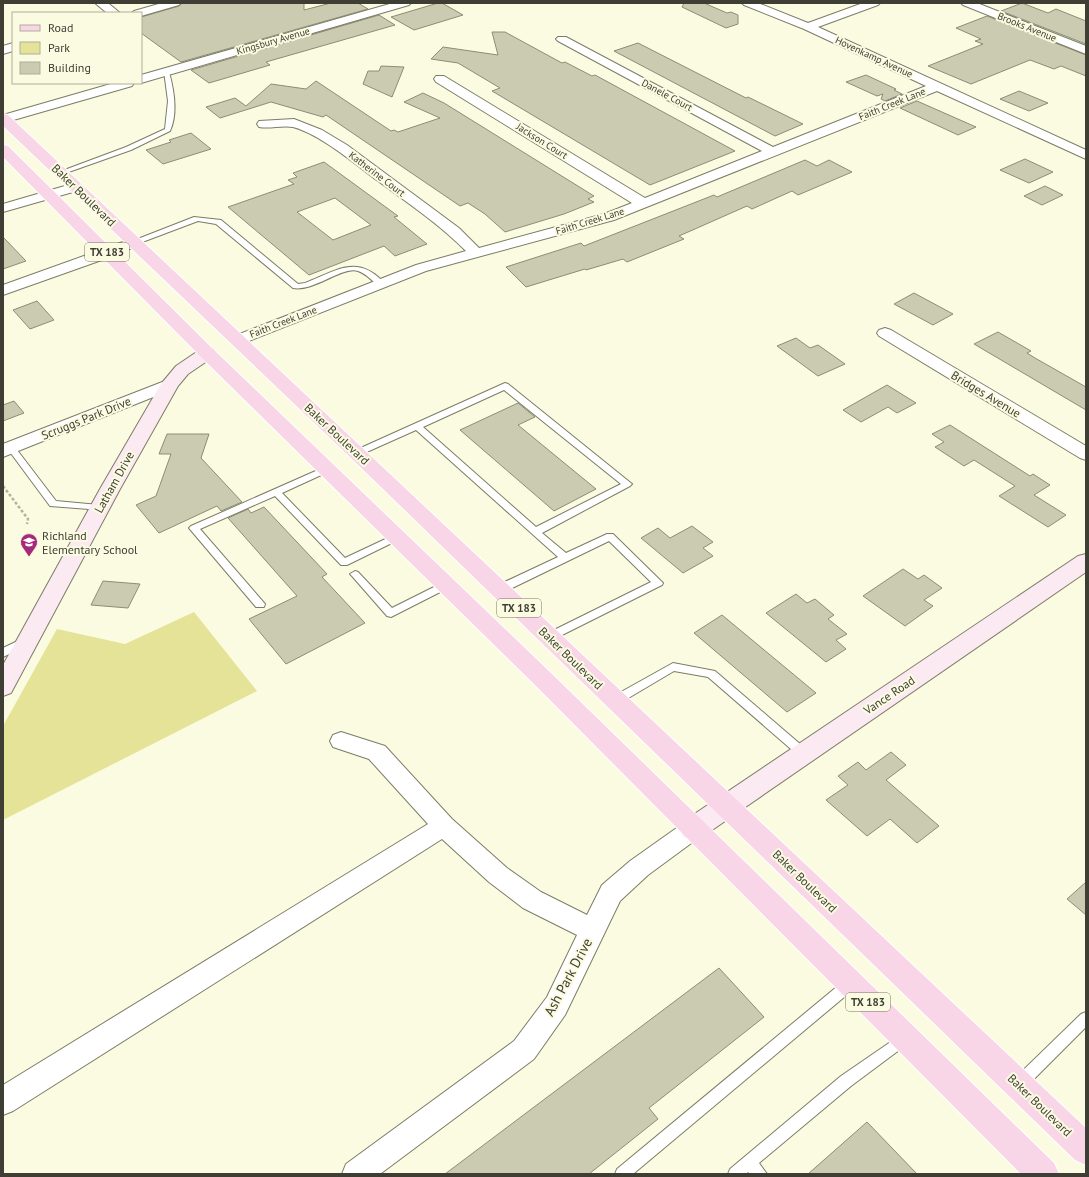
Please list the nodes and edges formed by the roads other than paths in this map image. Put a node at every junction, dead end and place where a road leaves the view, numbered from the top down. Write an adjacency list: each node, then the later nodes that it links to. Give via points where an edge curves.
1 (101, 3): 7 (street)
2 (175, 3): 8 (street)
3 (405, 3): 12 (street, Kingsbury Avenue)
4 (748, 3): 9 (street, Hovenkamp Avenue)
5 (874, 3): 9 (street)
6 (967, 3): 11 (street, Brooks Avenue)
7 (113, 12)
8 (142, 12)
9 (808, 27): 16 (street, Hovenkamp Avenue)
10 (562, 39): 20 (street, Danele Court)
11 (1086, 50)
12 (166, 72): 14 (street, Kingsbury Avenue); 22 (lane, via 171,111 168,130 97,161)
13 (440, 78): 25 (street, Jackson Court)
14 (142, 79)
15 (125, 84): 17 (street)
16 (938, 86): 20 (street, Faith Creek Lane); 21 (street, Hovenkamp Avenue)
17 (3, 119): 22 (main road, Baker Boulevard / TX 183)
18 (264, 124): 29 (street, Katherine Court, via 294,124 317,133 342,148 454,231)
19 (3, 149): 24 (main road, Baker Boulevard / TX 183)
20 (773, 152): 25 (street, Faith Creek Lane)
21 (1086, 155)
22 (61, 173): 23 (main road, Baker Boulevard / TX 183)
23 (75, 187): 24 (street); 27 (main road, Baker Boulevard / TX 183)
24 (49, 195): 26 (street); 28 (main road, Baker Boulevard / TX 183)
25 (643, 203): 29 (street, Faith Creek Lane, via 609,217)
26 (3, 208)
27 (134, 242): 28 (street); 30 (lane, via 197,219 207,219 218,222 296,286 306,286 350,268 361,269); 33 (main road, Baker Boulevard / TX 183)
28 (108, 253): 31 (street); 34 (main road, Baker Boulevard / TX 183)
29 (476, 253): 30 (street, Faith Creek Lane, via 420,268)
30 (381, 284): 33 (street, Faith Creek Lane)
31 (3, 290)
32 (885, 333): 39 (street, Bridges Avenue)
33 (238, 340): 34 (main road); 38 (main road, Baker Boulevard / TX 183)
34 (207, 353): 35 (street, Latham Drive, via 182,370); 40 (main road, Baker Boulevard / TX 183)
35 (170, 384): 37 (street, Scruggs Park Drive); 42 (street, Latham Drive)
36 (416, 426): 38 (lane); 43 (lane); 43 (lane, via 505,386 627,484)
37 (7, 450): 42 (lane, via 53,504)
38 (357, 453): 49 (main road, Baker Boulevard / TX 183)
39 (1086, 454)
40 (327, 469): 41 (lane); 44 (main road, Baker Boulevard / TX 183)
41 (276, 492): 44 (lane, via 344,563); 50 (lane, via 194,528)
42 (100, 508): 52 (street, Latham Drive)
43 (535, 532): 45 (lane)
44 (397, 538): 48 (main road, Baker Boulevard / TX 183)
45 (565, 558): 49 (lane); 51 (lane, via 610,536 658,583)
46 (1086, 561): 57 (street, Vance Road)
47 (355, 574): 48 (lane, via 391,613)
48 (446, 585): 60 (main road, Baker Boulevard / TX 183)
49 (500, 589): 51 (main road, Baker Boulevard / TX 183)
50 (260, 604)
51 (550, 637): 55 (main road, Baker Boulevard / TX 183)
52 (28, 641): 53 (lane); 54 (street, Latham Drive)
53 (3, 653)
54 (3, 688)
55 (616, 700): 57 (lane, via 673,667 711,674); 58 (main road, Baker Boulevard / TX 183)
56 (341, 741): 59 (street, via 377,752)
57 (803, 753): 58 (street, Vance Road)
58 (726, 806): 60 (street, Vance Road); 65 (main road, Baker Boulevard / TX 183)
59 (444, 826): 61 (street, via 498,875 532,900); 66 (street)
60 (693, 829): 61 (street, Ash Park Drive, via 625,879 611,894); 62 (main road, Baker Boulevard / TX 183)
61 (593, 930): 69 (street, Ash Park Drive, via 556,1006 524,1050)
62 (850, 984): 64 (main road, Baker Boulevard / TX 183); 70 (lane)
63 (1086, 1018): 65 (lane)
64 (905, 1038): 68 (lane, via 846,1081); 73 (main road, Baker Boulevard / TX 183)
65 (1018, 1084): 67 (main road, Baker Boulevard / TX 183)
66 (3, 1101)
67 (1086, 1149)
68 (749, 1162): 71 (lane); 72 (lane)
69 (356, 1174)
70 (622, 1174)
71 (735, 1174)
72 (760, 1174)
73 (1043, 1174)

